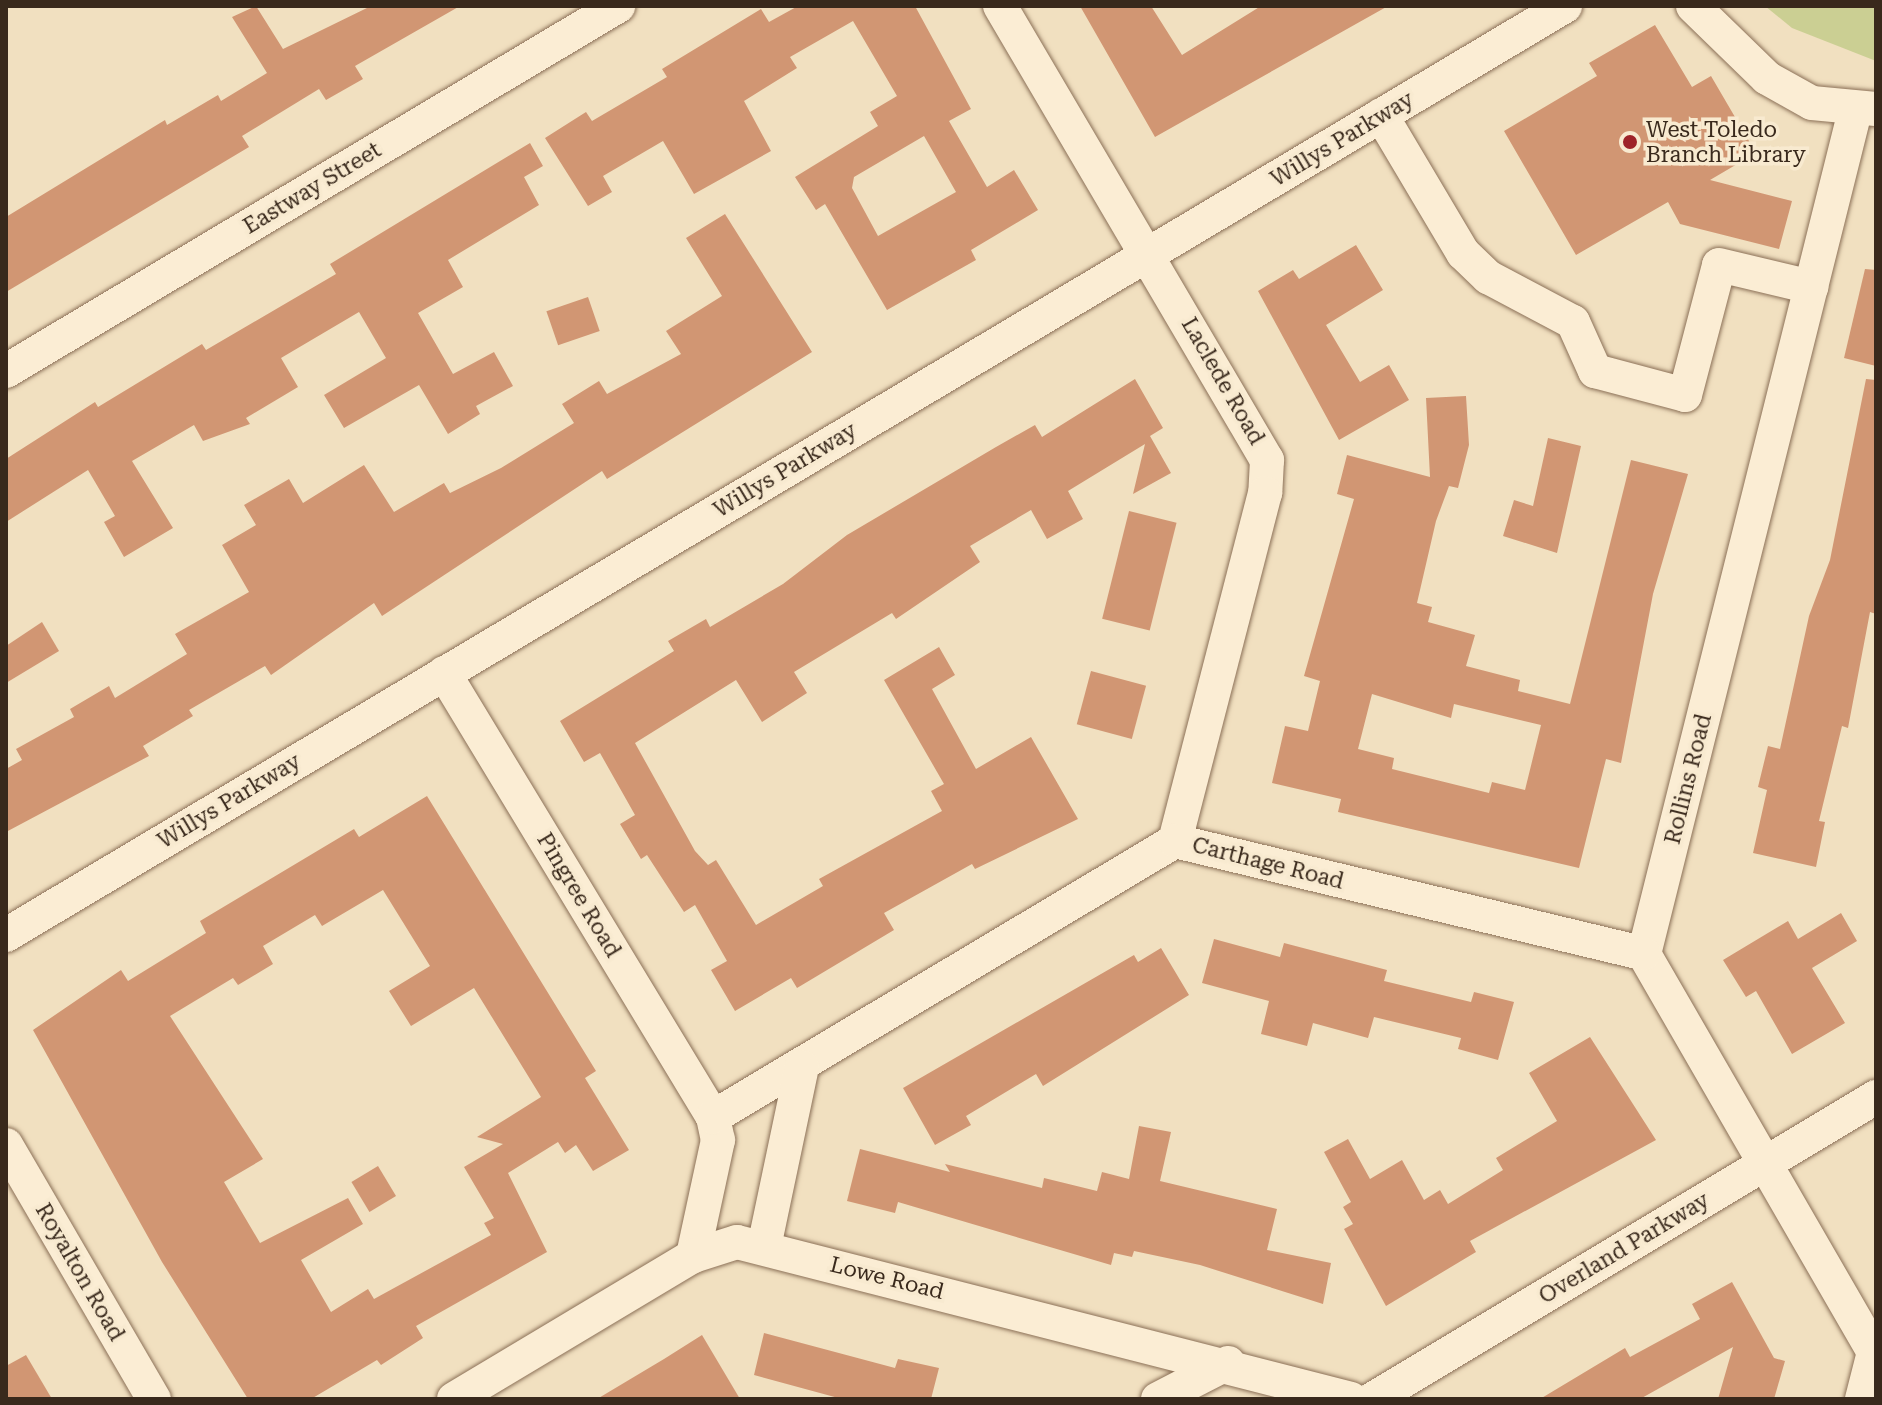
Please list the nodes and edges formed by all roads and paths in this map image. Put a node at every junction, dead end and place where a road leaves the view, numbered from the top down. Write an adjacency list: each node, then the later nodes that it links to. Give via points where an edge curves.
1 (618, 6): 10 (street, Eastway Street)
2 (1000, 6): 8 (street, Laclede Road)
3 (1565, 6): 5 (street, Willys Parkway)
4 (1693, 6): 6 (street, via 1767,78 1812,103)
5 (1518, 18): 7 (street, Willys Parkway)
6 (1866, 110): 9 (street, Rollins Road)
7 (1381, 115): 8 (street, Willys Parkway); 9 (street, via 1463,253 1488,277 1573,322 1595,371 1685,395 1719,265)
8 (1149, 254): 11 (street, Willys Parkway); 12 (street, Laclede Road, via 1262,446 1267,473)
9 (1811, 287): 14 (street, Rollins Road)
10 (6, 371)
11 (444, 673): 13 (street, Willys Parkway); 17 (street, Pingree Road)
12 (1175, 841): 14 (street, Carthage Road); 15 (street, Carthage Road)
13 (6, 935)
14 (1644, 954): 19 (street)
15 (802, 1067): 17 (street); 20 (street)
16 (1876, 1097): 19 (street, Overland Parkway)
17 (713, 1117): 21 (street, Pingree Road, via 718,1140)
18 (6, 1145): 24 (street, Royalton Road)
19 (1765, 1163): 22 (street); 28 (street, Overland Parkway)
20 (764, 1247): 21 (street, Lowe Road, via 726,1243); 23 (street, Lowe Road)
21 (693, 1256): 25 (street, Lowe Road)
22 (1875, 1353): 29 (street)
23 (1228, 1363): 26 (street); 27 (street, Lowe Road)
24 (154, 1399)
25 (454, 1399)
26 (1158, 1399)
27 (1351, 1399)
28 (1373, 1399)
29 (1862, 1399)

